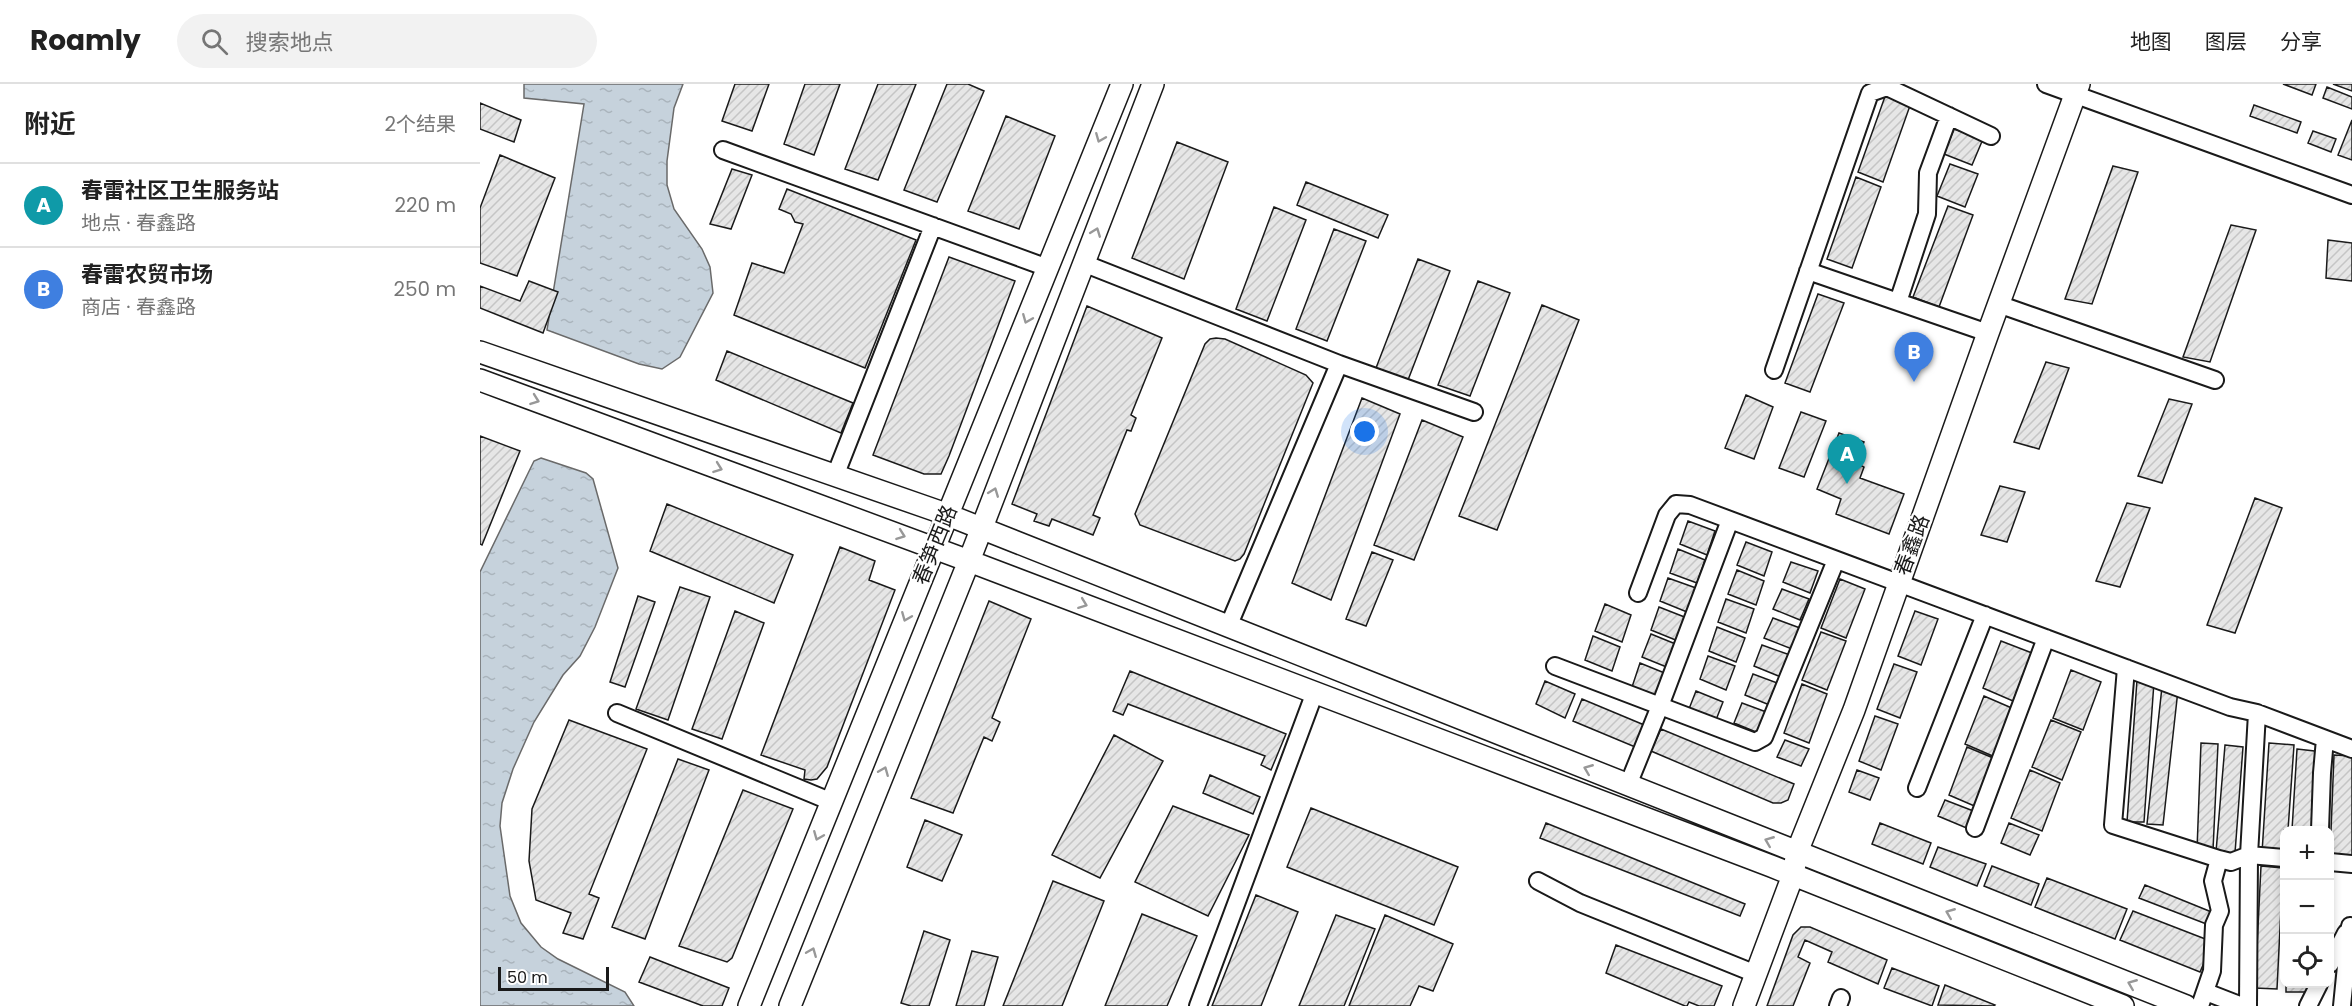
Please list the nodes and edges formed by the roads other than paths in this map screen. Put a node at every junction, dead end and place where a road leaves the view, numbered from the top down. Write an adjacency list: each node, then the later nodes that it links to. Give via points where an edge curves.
1 (1122, 84): 11 (main road, 春笋西路, one-way to 11)
2 (1153, 84): 10 (main road, 春笋西路, one-way to 2)
3 (2046, 84): 4 (street)
4 (2084, 90): 8 (street); 14 (main road, 春鑫路)
5 (1949, 116): 6 (street); 12 (street, via 1887,87 1870,93); 13 (street, via 1928,173 1927,214)
6 (1991, 136)
7 (723, 150): 9 (street)
8 (2352, 195)
9 (933, 226): 11 (street); 22 (street)
10 (1083, 263): 17 (street); 25 (main road, 春笋西路, one-way to 10)
11 (1048, 268): 23 (main road, 春笋西路, one-way to 23)
12 (1808, 271): 13 (street); 18 (street)
13 (1898, 302): 15 (street)
14 (2004, 306): 15 (main road, 春鑫路); 20 (street); 29 (main road, 春鑫路)
15 (1988, 333): 29 (main road, 春鑫路)
16 (480, 352): 22 (main road)
17 (1339, 364): 21 (street); 32 (street)
18 (1774, 370)
19 (480, 380): 26 (main road, one-way to 26)
20 (2215, 380)
21 (1474, 412)
22 (835, 476): 23 (main road)
23 (947, 515): 25 (main road); 26 (main road, 春笋西路)
24 (1730, 520): 27 (street); 30 (street, via 1677,504 1667,515); 37 (street)
25 (980, 528): 28 (main road, 春笋西路); 32 (main road)
26 (934, 548): 28 (main road); 44 (main road, 春笋西路, one-way to 44)
27 (1836, 560): 29 (street); 37 (street, via 1764,737 1755,742)
28 (969, 561): 36 (main road, one-way to 36); 61 (main road, 春笋西路, one-way to 28)
29 (1906, 586): 31 (street); 47 (main road, 春鑫路, via 1820,823)
30 (1638, 593)
31 (1985, 615): 33 (street); 43 (street)
32 (1228, 627): 42 (main road, one-way to 32)
33 (2046, 638): 35 (street); 46 (street)
34 (1555, 666): 37 (street)
35 (2126, 668): 39 (street, via 2230,707); 50 (street, via 2113,825)
36 (1315, 692): 53 (main road); 62 (street)
37 (1660, 706): 42 (street)
38 (617, 713): 44 (street)
39 (2257, 713): 40 (street); 48 (street)
40 (2325, 739): 41 (street); 45 (street)
41 (2352, 749)
42 (1628, 785): 47 (main road, one-way to 42)
43 (1917, 788)
44 (832, 802): 60 (main road, 春笋西路, one-way to 60)
45 (2320, 826)
46 (1975, 828)
47 (1799, 853): 53 (main road, 春鑫路); 65 (main road, one-way to 47)
48 (2249, 855): 49 (street); 50 (street, via 2232,862); 67 (street)
49 (2280, 858)
50 (2219, 859): 59 (street, via 2213,881 2220,910 2214,925 2212,971)
51 (2334, 862): 52 (street)
52 (2352, 864)
53 (1793, 874): 57 (main road, 春鑫路); 64 (main road)
54 (1538, 881): 57 (street, via 1580,903)
55 (2351, 924): 56 (street); 69 (street)
56 (2334, 956)
57 (1756, 974): 63 (main road, 春鑫路)
58 (2317, 988): 68 (street)
59 (2203, 999): 66 (street)
60 (749, 1006)
61 (790, 1006)
62 (1198, 1006)
63 (1744, 1006)
64 (2122, 1006)
65 (2186, 1006)
66 (2242, 1006)
67 (2248, 1006)
68 (2308, 1006)
69 (2342, 1006)

